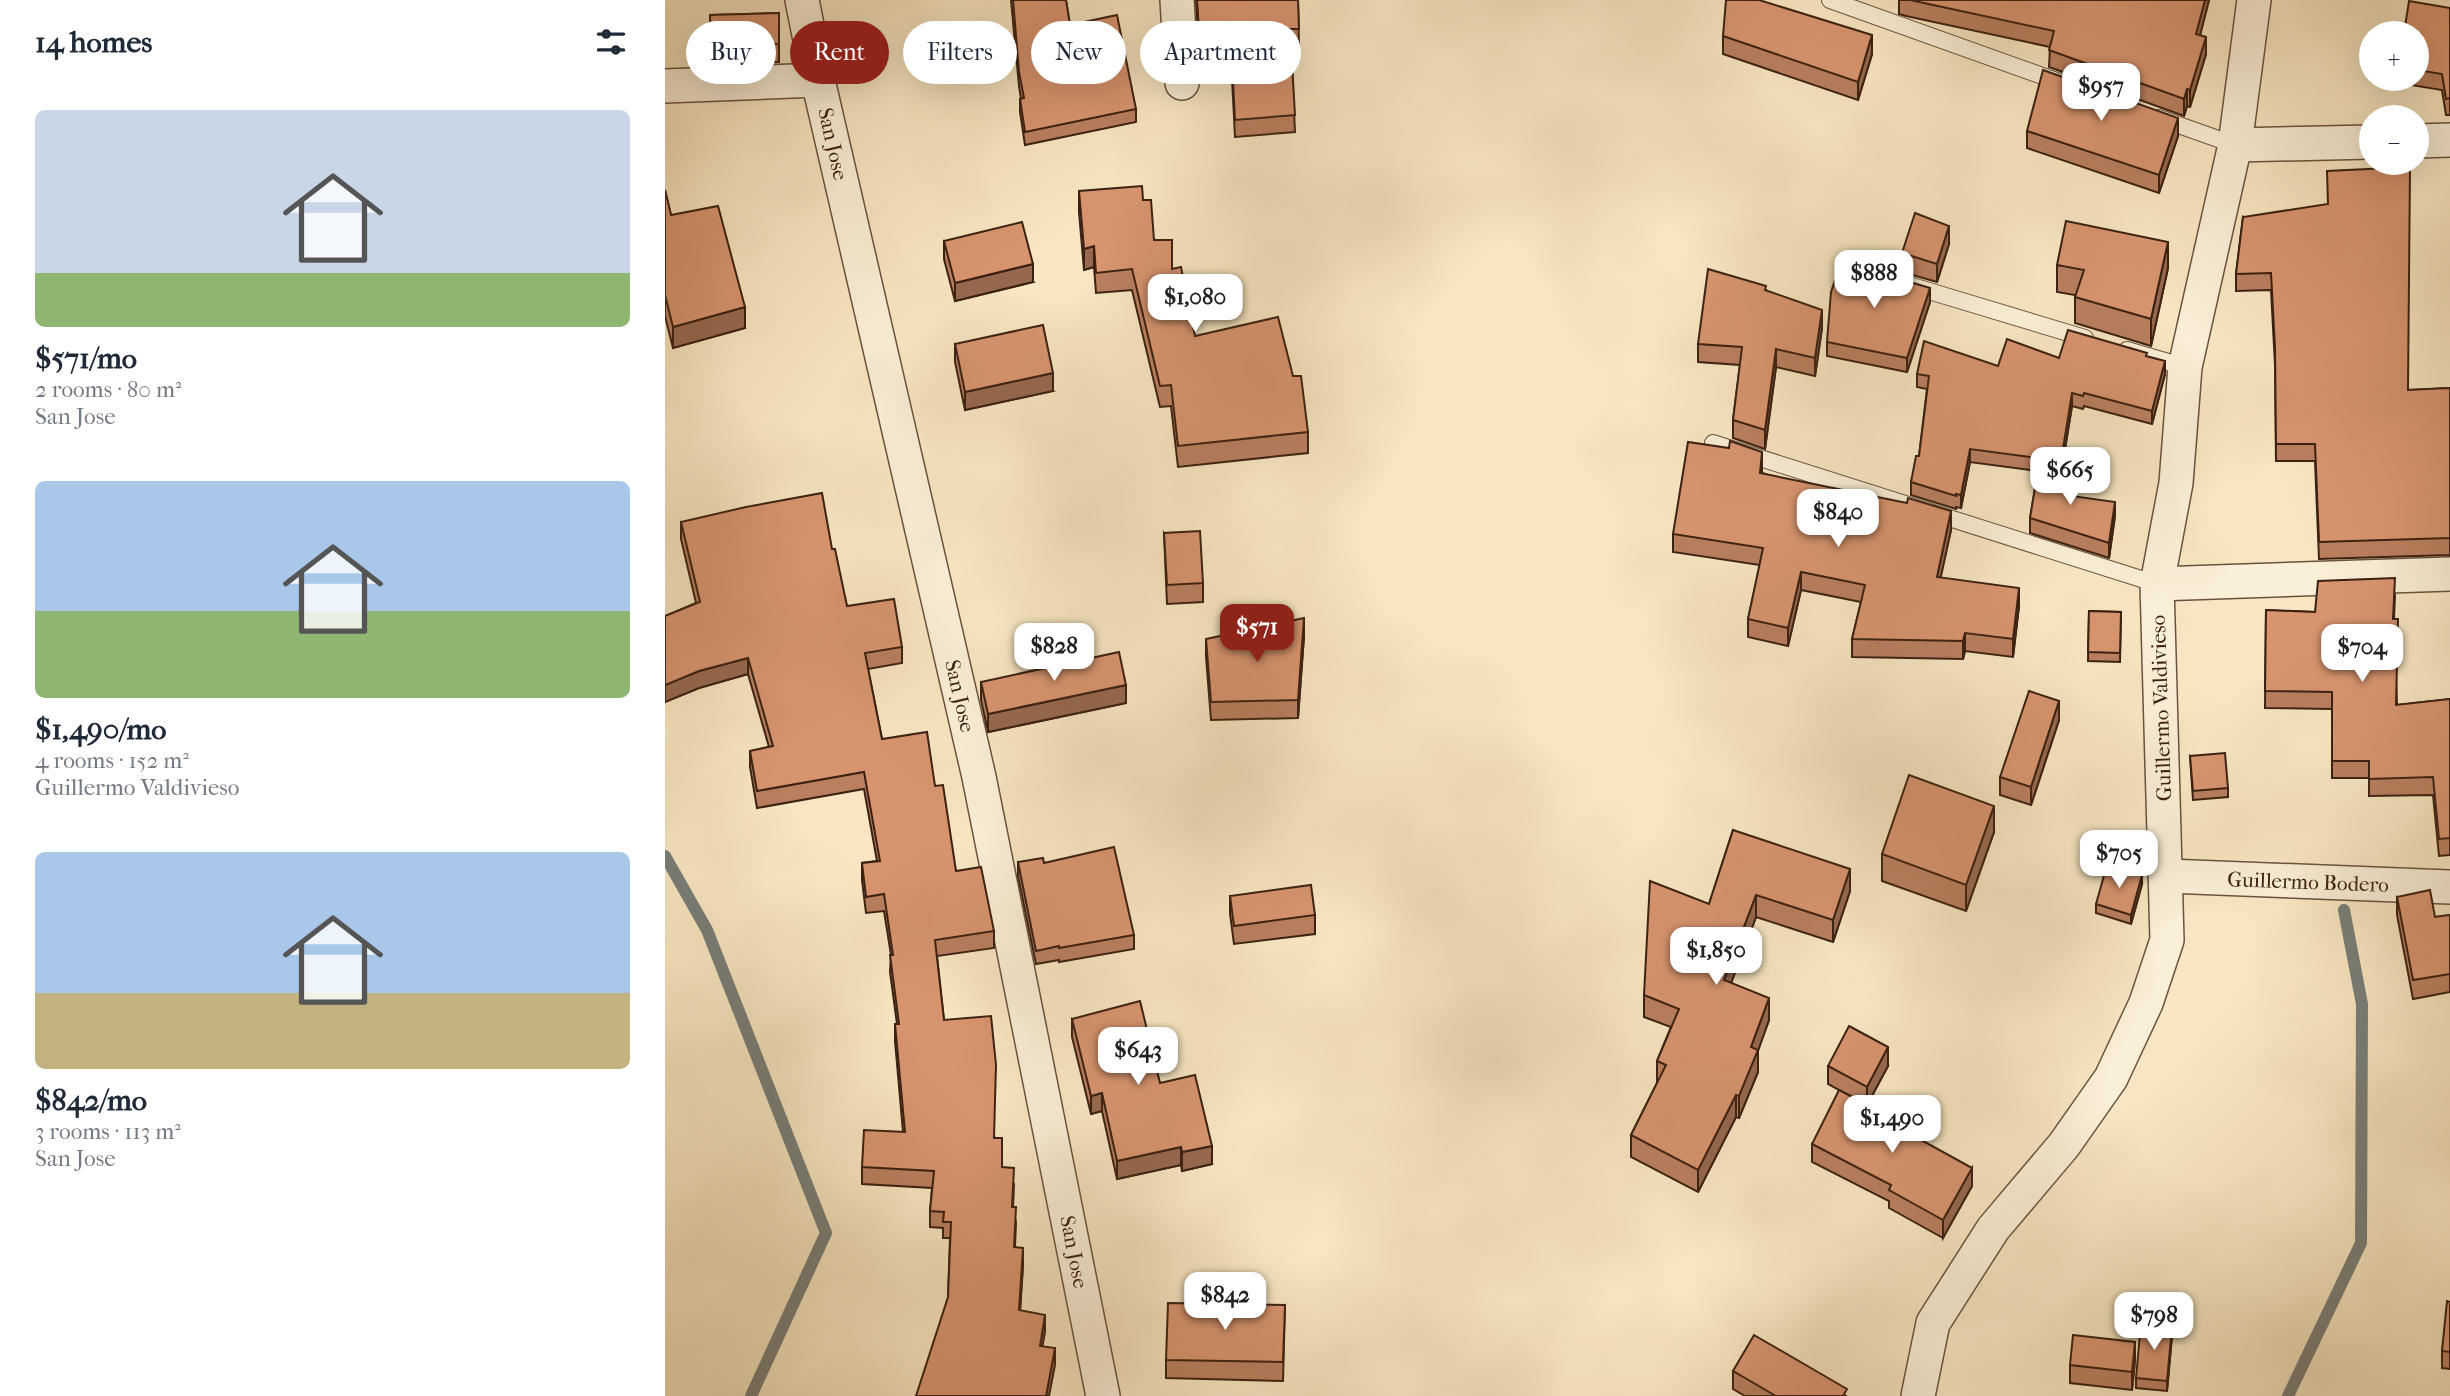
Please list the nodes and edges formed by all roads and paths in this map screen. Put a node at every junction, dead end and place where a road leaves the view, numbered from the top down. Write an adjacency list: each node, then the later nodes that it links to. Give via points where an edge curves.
1 (802, 0): 5 (street, San Jose)
2 (1177, 0): 6 (street)
3 (1831, 0): 10 (lane)
4 (2254, 0): 15 (street, Guillermo Valdivieso)
5 (806, 21)
6 (1178, 21)
7 (790, 81): 9 (street)
8 (819, 84): 23 (street, San Jose, via 979,777)
9 (665, 86)
10 (2078, 89)
11 (2144, 112): 15 (lane)
12 (2450, 140): 13 (street)
13 (2429, 141)
14 (2359, 142): 15 (street)
15 (2235, 145): 17 (street, Guillermo Valdivieso)
16 (1893, 280): 17 (lane)
17 (2185, 367): 20 (street, Guillermo Valdivieso, via 2176,483)
18 (1713, 443): 20 (lane)
19 (2450, 575): 20 (street)
20 (2157, 584): 21 (street, Guillermo Valdivieso)
21 (2167, 876): 22 (street, Guillermo Bodero); 24 (street, Guillermo Valdivieso, via 2167,940 2146,1003 2111,1078 2064,1145 1993,1228 1933,1323)
22 (2450, 887)
23 (1103, 1396)
24 (1918, 1396)

